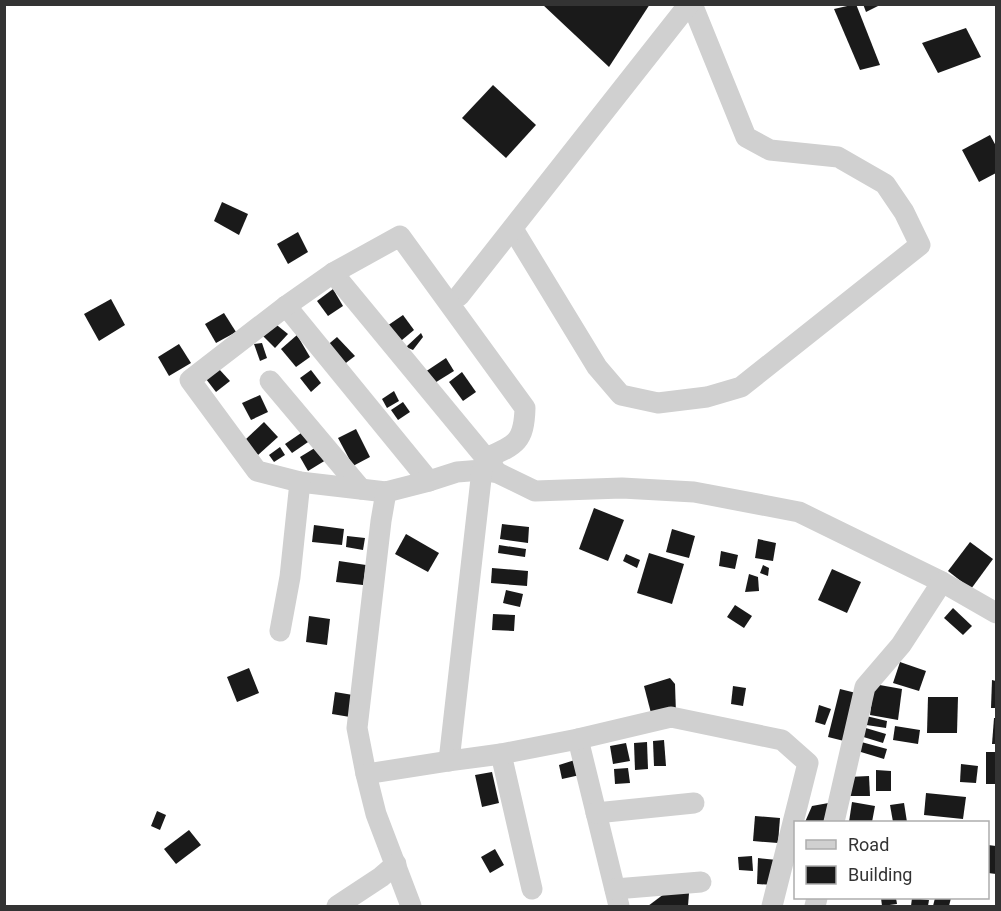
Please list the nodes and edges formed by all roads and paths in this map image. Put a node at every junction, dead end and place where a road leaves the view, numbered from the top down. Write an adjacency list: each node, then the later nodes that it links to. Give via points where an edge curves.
1 (690, 4): 2 (street); 2 (street, via 747,137 770,150 838,157 885,184 920,245 741,387 707,397 658,403 621,395 597,367)
2 (513, 229): 4 (street)
3 (333, 273): 5 (street); 7 (street); 7 (street, via 400,236 525,408 525,426 519,439)
4 (459, 297)
5 (286, 306): 8 (street); 9 (street, via 190,380 257,471)
6 (270, 381): 10 (street)
7 (489, 467): 8 (street); 12 (street, via 535,491 622,488 694,492 799,512); 17 (street)
8 (429, 481): 11 (street)
9 (300, 482): 10 (street); 14 (street)
10 (360, 489): 11 (street)
11 (386, 492): 18 (street, via 357,728)
12 (942, 582): 13 (street); 21 (street, via 901,645 865,687)
13 (996, 613)
14 (280, 631)
15 (578, 739): 16 (street); 20 (street); 28 (street, via 672,717 782,740 808,764)
16 (501, 754): 17 (street); 24 (street)
17 (449, 761): 18 (street)
18 (366, 774): 22 (street, via 376,814)
19 (694, 803): 20 (street)
20 (596, 813): 25 (street)
21 (834, 821)
22 (396, 864): 26 (street); 27 (street)
23 (702, 882): 25 (street)
24 (532, 889)
25 (617, 898)
26 (337, 906)
27 (411, 906)
28 (772, 906)

